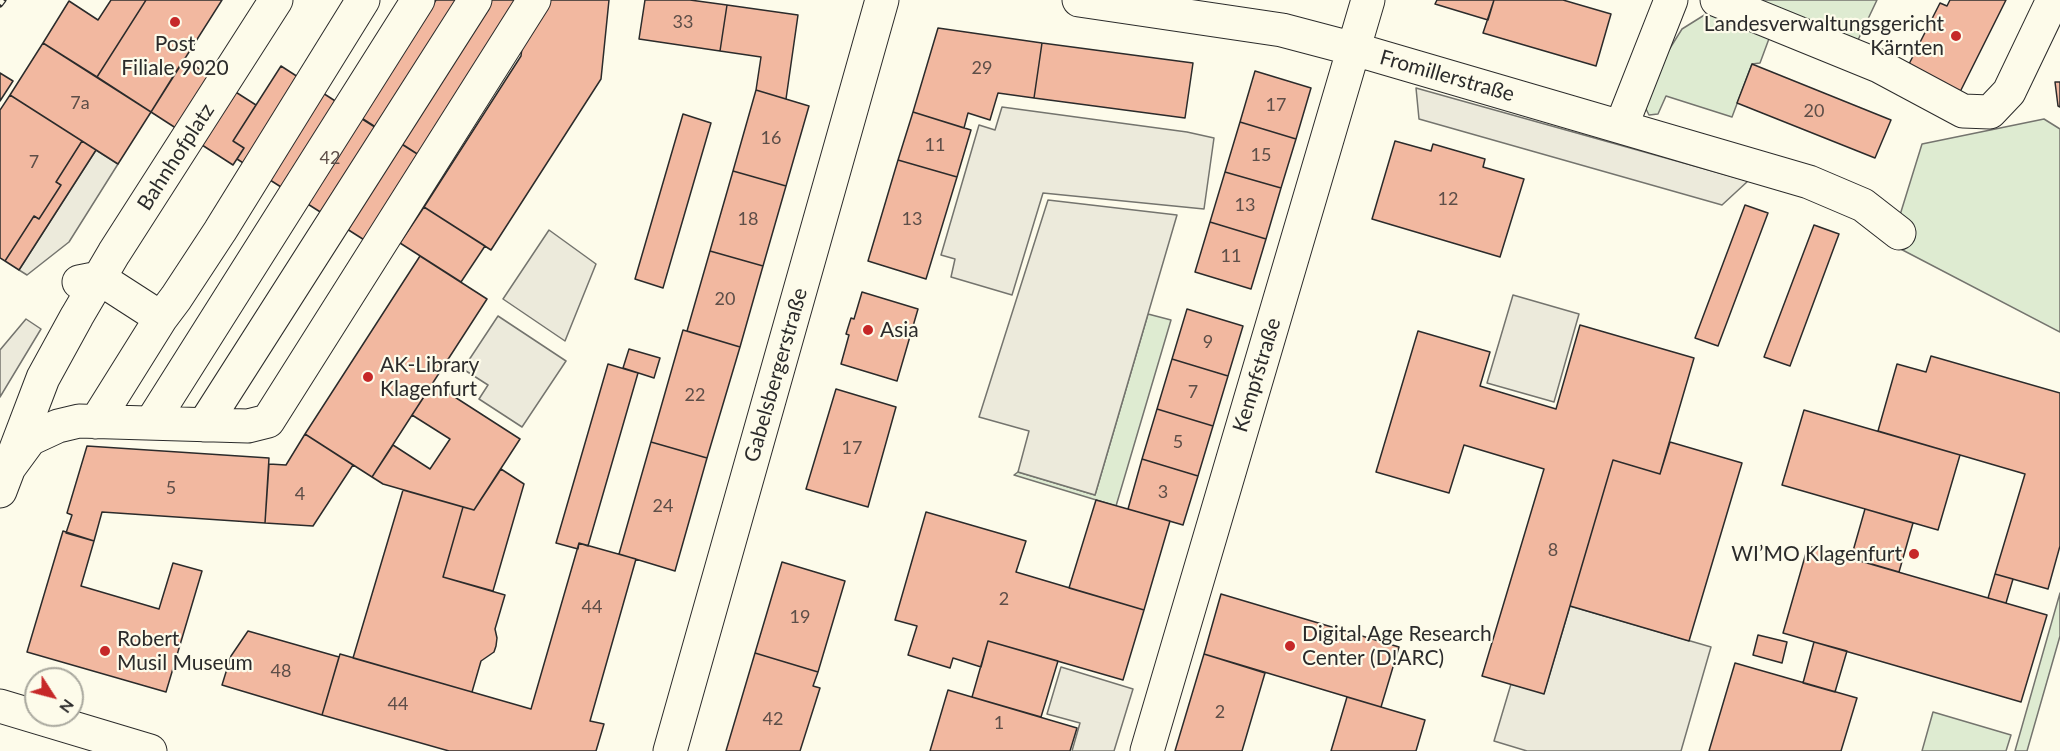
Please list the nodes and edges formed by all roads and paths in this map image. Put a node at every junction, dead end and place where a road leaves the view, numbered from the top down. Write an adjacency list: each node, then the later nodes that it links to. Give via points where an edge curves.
1 (252, 0): 16 (street, Bahnhofplatz)
2 (276, 0): 16 (street, Bahnhofplatz)
3 (363, 0): 17 (street, via 226,222)
4 (418, 0): 19 (street)
5 (475, 0): 20 (street)
6 (534, 0): 20 (street, via 268,421 248,426)
7 (882, 0): 24 (street, Gabelsbergerstraße)
8 (1079, 0): 13 (street, Fromillerstraße, via 1282,30)
9 (1368, 0): 13 (street, Kempfstraße)
10 (1671, 0): 14 (street)
11 (1717, 0): 12 (street, via 1879,66 1963,111 1990,112 2009,92)
12 (2053, 0)
13 (1354, 49): 14 (street, Fromillerstraße); 25 (street, Kempfstraße)
14 (1621, 127): 15 (street, Fromillerstraße, via 1809,182 1863,205)
15 (1899, 233)
16 (78, 296): 17 (street); 21 (street)
17 (161, 318): 18 (street)
18 (96, 422): 19 (street); 21 (street, via 58,426 30,439)
19 (151, 423): 20 (street)
20 (204, 425)
21 (3, 469)
22 (0, 706): 23 (street)
23 (150, 751)
24 (670, 751)
25 (1147, 751)

